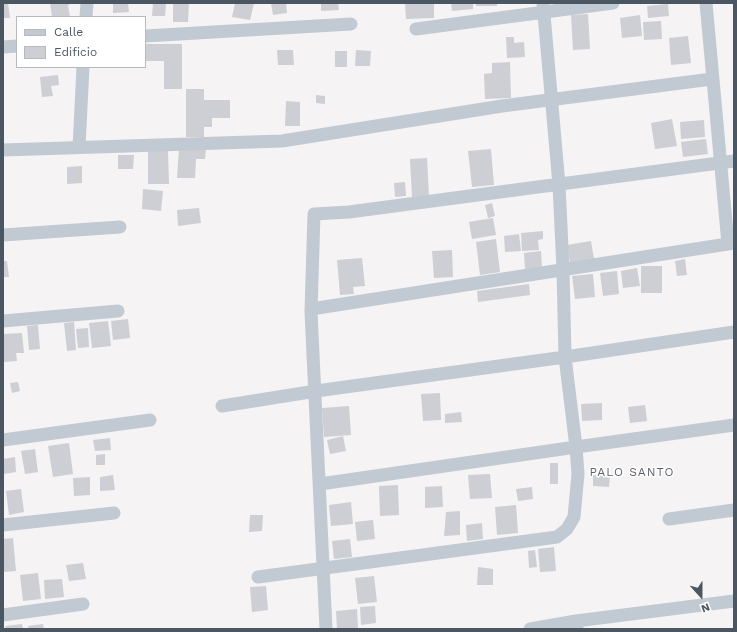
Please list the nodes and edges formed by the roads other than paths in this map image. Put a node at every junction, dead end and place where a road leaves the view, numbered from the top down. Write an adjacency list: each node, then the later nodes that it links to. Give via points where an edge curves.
1 (87, 3): 5 (street)
2 (612, 3): 4 (street)
3 (706, 3): 12 (street)
4 (544, 8): 7 (street); 13 (street)
5 (86, 16)
6 (351, 24): 8 (street)
7 (416, 29)
8 (146, 36)
9 (16, 46): 10 (street)
10 (3, 47)
11 (83, 68): 14 (street)
12 (712, 79): 13 (street); 17 (street)
13 (552, 99): 14 (street, via 410,119 282,141); 18 (street)
14 (79, 147): 15 (street)
15 (3, 150)
16 (734, 161): 17 (street)
17 (720, 163): 18 (street); 21 (street)
18 (559, 185): 22 (street); 23 (street, via 349,212 314,214)
19 (120, 227): 20 (street)
20 (3, 235)
21 (731, 244): 22 (street)
22 (564, 269): 23 (street); 27 (street)
23 (311, 309): 28 (street)
24 (118, 311): 25 (street)
25 (3, 322)
26 (734, 332): 27 (street)
27 (565, 357): 28 (street); 33 (street)
28 (316, 391): 29 (street); 34 (street)
29 (222, 406)
30 (150, 420): 32 (street)
31 (734, 425): 33 (street)
32 (3, 440)
33 (576, 447): 34 (street); 39 (street, via 578,474 574,517 567,529 557,537)
34 (320, 484): 39 (street)
35 (734, 510): 37 (street)
36 (114, 513): 38 (street)
37 (669, 519)
38 (3, 525)
39 (323, 569): 40 (street); 45 (street)
40 (258, 577)
41 (734, 601): 44 (street)
42 (83, 604): 43 (street)
43 (3, 615)
44 (576, 625): 46 (street)
45 (326, 629)
46 (530, 629)

